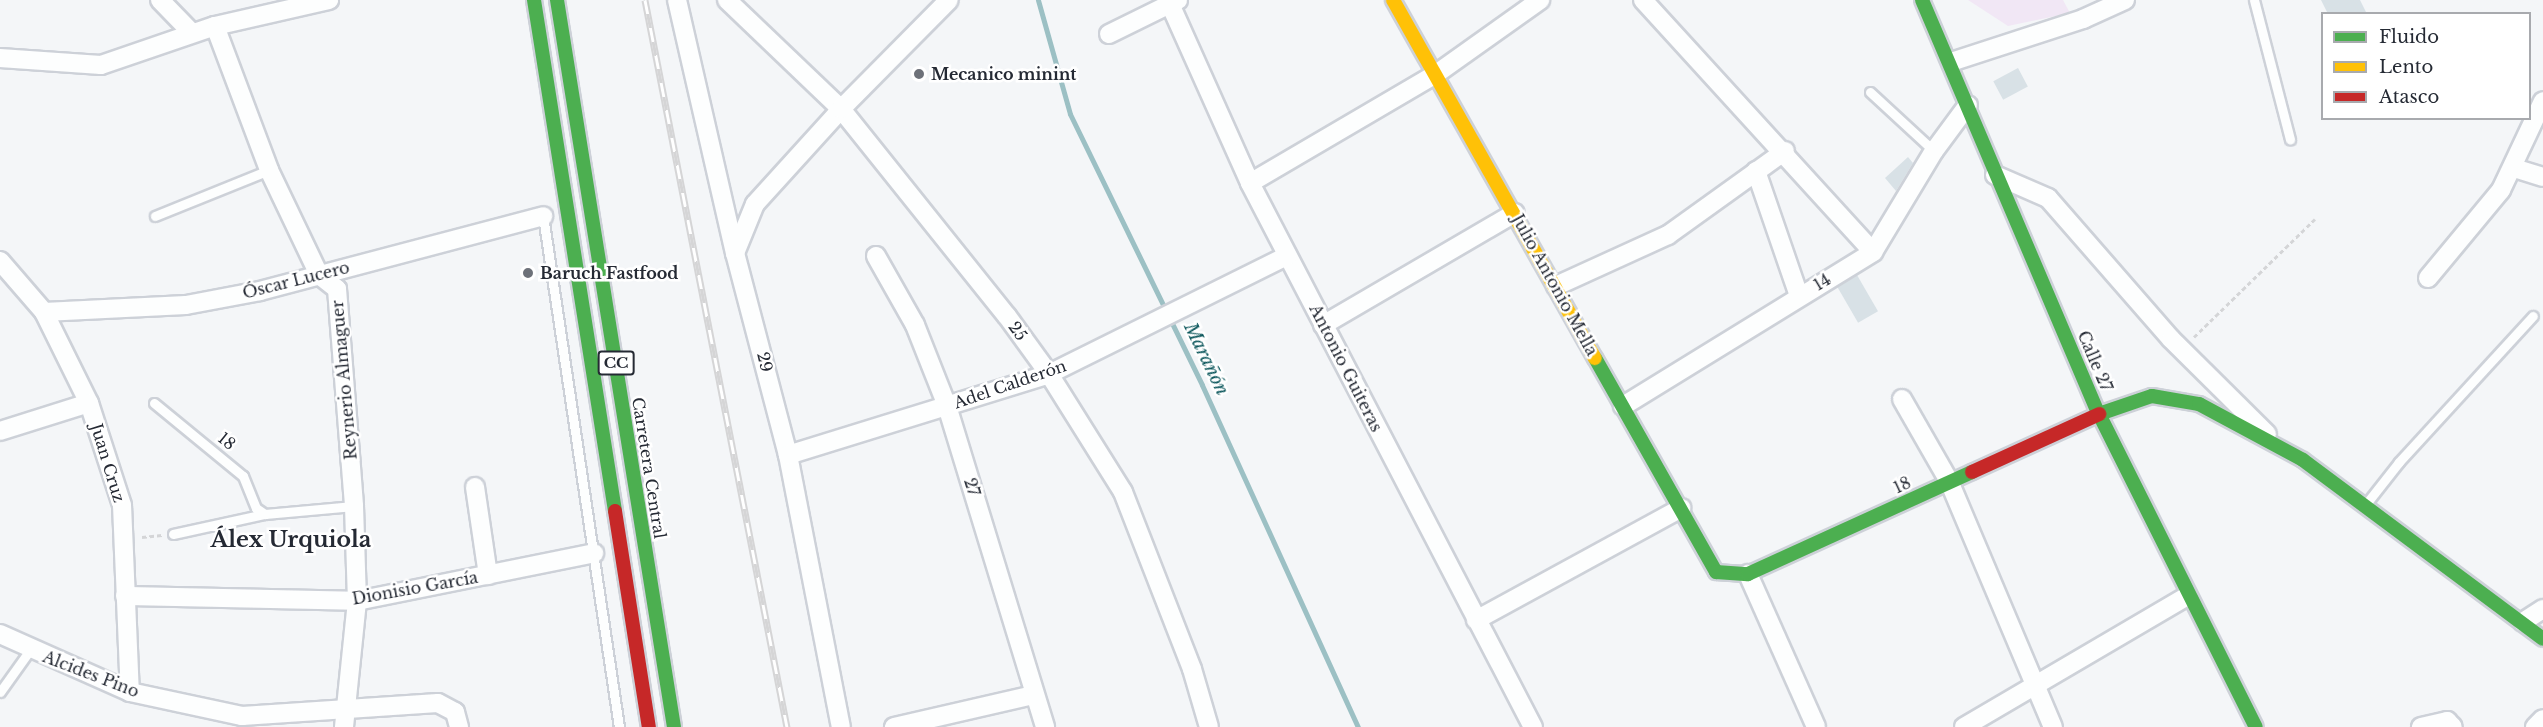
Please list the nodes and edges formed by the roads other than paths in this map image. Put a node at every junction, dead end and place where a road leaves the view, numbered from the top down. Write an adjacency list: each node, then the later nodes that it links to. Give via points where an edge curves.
1 (160, 0): 16 (street)
2 (329, 0): 15 (street)
3 (534, 0): 88 (main road, CC)
4 (557, 0): 89 (main road, Carretera Central / CC)
5 (677, 0): 38 (street, 29)
6 (727, 0): 24 (street, 25)
7 (949, 0): 24 (street)
8 (1393, 0): 20 (main road, Julio Antonio Mella)
9 (1540, 0): 20 (street)
10 (1643, 0): 26 (street)
11 (1922, 0): 19 (main road, Calle 27)
12 (2125, 0): 19 (street, via 2083,19)
13 (2254, 0): 25 (lane)
14 (1174, 2): 17 (street); 33 (street, Antonio Guiteras)
15 (215, 26): 16 (street); 29 (street, Reynerio Almaguer)
16 (192, 33): 18 (street, via 101,65)
17 (1109, 34)
18 (0, 58)
19 (1952, 62): 23 (main road, Calle 27)
20 (1436, 74): 33 (street); 34 (main road, Julio Antonio Mella)
21 (1870, 92): 27 (lane)
22 (2543, 101): 28 (street)
23 (1968, 105): 27 (street, 14); 31 (main road, Calle 27)
24 (841, 108): 38 (street, via 755,204); 49 (street, 25)
25 (2290, 140)
26 (1785, 151): 30 (street); 37 (street)
27 (1934, 151): 37 (street, 14)
28 (2514, 168): 32 (street); 43 (street, via 2501,190)
29 (269, 170): 35 (lane); 42 (street, Reynerio Almaguer)
30 (1756, 171): 44 (street, via 1668,235); 45 (street)
31 (1995, 176): 55 (main road, Calle 27); 57 (street, via 2048,198 2182,350)
32 (2543, 177)
33 (1250, 183): 40 (street, Antonio Guiteras)
34 (1515, 213): 44 (main road, Julio Antonio Mella); 48 (street)
35 (155, 216)
36 (543, 216): 42 (street, Óscar Lucero); 66 (lane)
37 (1873, 252): 45 (street, 14)
38 (735, 253): 58 (street, 29)
39 (876, 256): 53 (street, 27, via 915,326)
40 (1287, 256): 48 (street, Antonio Guiteras); 49 (street, Adel Calderón)
41 (0, 261): 46 (street, Juan Cruz)
42 (319, 275): 46 (street, Óscar Lucero, via 186,305); 62 (street, Reynerio Almaguer, via 337,288)
43 (2428, 278)
44 (1556, 286): 54 (main road, Julio Antonio Mella)
45 (1799, 296): 54 (street, 14)
46 (44, 312): 51 (street, Juan Cruz)
47 (2533, 316): 61 (lane, via 2399,462)
48 (1323, 325): 74 (street, Antonio Guiteras)
49 (1049, 374): 53 (street, Adel Calderón); 93 (street, 25, via 1123,492 1192,669)
50 (1902, 399): 59 (street)
51 (89, 403): 56 (street); 70 (street, Juan Cruz, via 122,505)
52 (154, 403): 64 (lane, 18, via 243,476 256,508)
53 (947, 406): 58 (street, Adel Calderón); 82 (street, 27)
54 (1623, 406): 63 (main road, Julio Antonio Mella)
55 (2099, 414): 57 (main road, 18, via 2152,396 2187,400); 59 (main road, 18); 71 (main road, Calle 27)
56 (0, 431)
57 (2281, 447): 61 (main road, 18)
58 (788, 455): 90 (street, 29)
59 (1949, 482): 68 (main road, 18); 79 (street)
60 (475, 487): 69 (street)
61 (2367, 504): 75 (main road, 18)
62 (354, 506): 64 (lane); 72 (street, Reynerio Almaguer)
63 (1681, 508): 67 (main road, Julio Antonio Mella); 74 (street)
64 (265, 514): 65 (lane)
65 (173, 534)
66 (594, 553): 69 (street, Dionisio García); 87 (lane)
67 (1716, 572): 68 (main road, 18)
68 (1748, 574): 95 (street)
69 (488, 575): 72 (street, Dionisio García)
70 (125, 596): 72 (street, Dionisio García); 81 (street, Juan Cruz)
71 (2187, 596): 79 (street); 98 (main road, Calle 27)
72 (357, 601): 84 (street, Reynerio Almaguer)
73 (2543, 609): 75 (street)
74 (1476, 620): 94 (street, Antonio Guiteras)
75 (2523, 622): 77 (main road, 18)
76 (0, 634): 78 (street, Alcides Pino)
77 (2543, 639)
78 (30, 650): 80 (lane); 81 (street, Alcides Pino)
79 (2034, 685): 96 (street); 97 (street)
80 (0, 692)
81 (130, 692): 85 (street, Alcides Pino)
82 (1034, 695): 91 (street); 92 (street, 27)
83 (2543, 719): 101 (street)
84 (345, 720): 85 (street, Alcides Pino); 86 (street, Alcides Pino, via 438,703 455,712)
85 (243, 722)
86 (459, 727)
87 (619, 727)
88 (650, 727)
89 (674, 727)
90 (841, 727)
91 (894, 727)
92 (1045, 727)
93 (1209, 727)
94 (1533, 727)
95 (1815, 727)
96 (1964, 727)
97 (2053, 727)
98 (2256, 727)
99 (2421, 727): 100 (street, via 2447,721)
100 (2453, 727)
101 (2535, 727)

